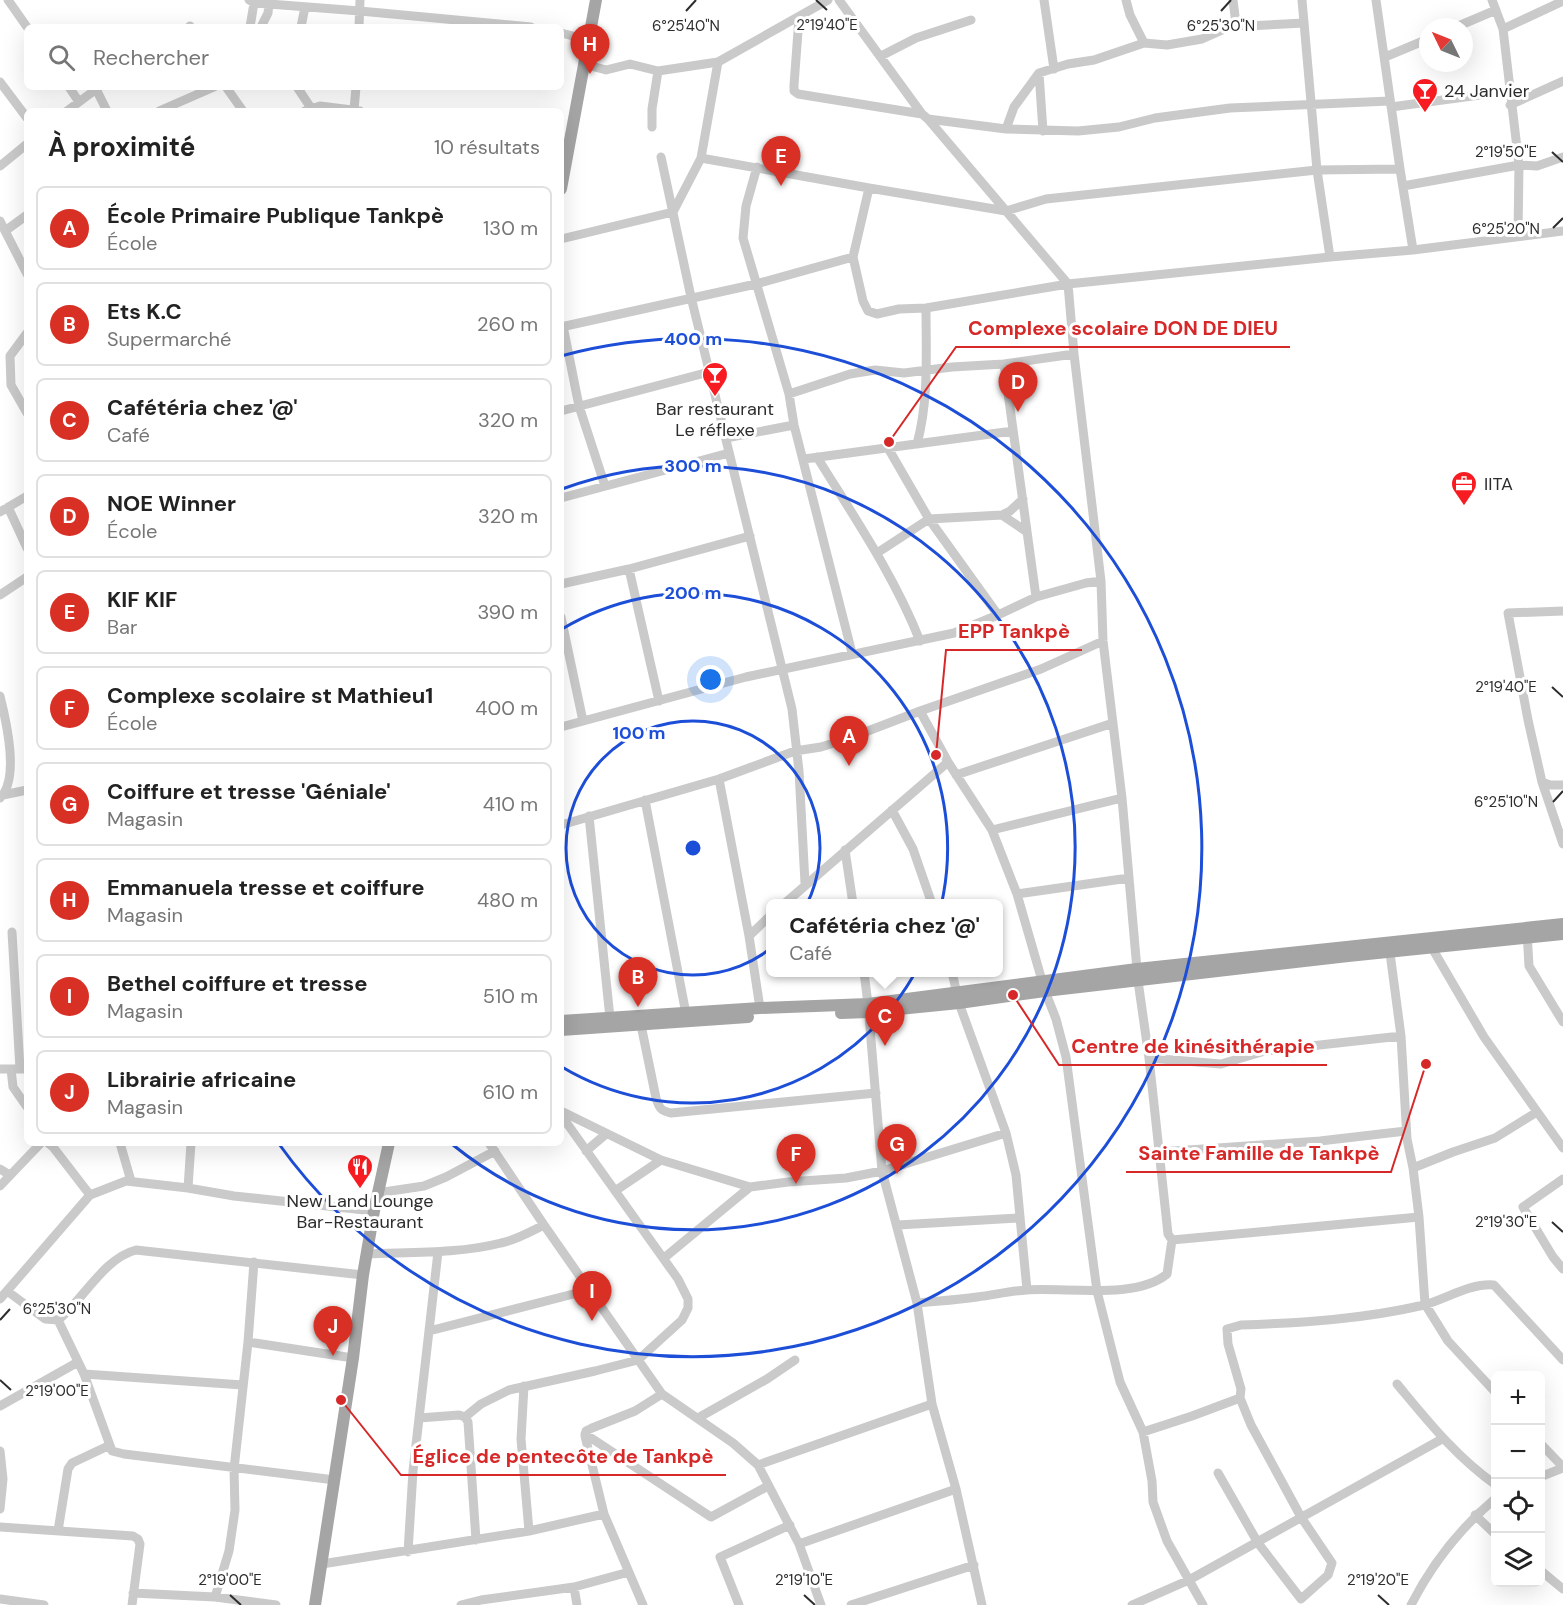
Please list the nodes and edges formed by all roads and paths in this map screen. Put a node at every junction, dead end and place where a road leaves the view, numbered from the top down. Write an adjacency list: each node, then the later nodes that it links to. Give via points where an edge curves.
1 (8, 0): 22 (street)
2 (360, 0): 17 (street)
3 (596, 0): 31 (main road)
4 (828, 0): 18 (street)
5 (839, 0): 34 (street)
6 (1044, 0): 38 (street)
7 (1126, 0): 32 (street)
8 (1233, 0): 28 (street)
9 (1302, 0): 21 (street)
10 (1376, 0): 35 (street)
11 (1492, 0): 16 (street)
12 (1563, 1): 29 (street)
13 (251, 2): 14 (street); 23 (street)
14 (269, 4): 15 (street); 24 (street)
15 (306, 7): 17 (street); 25 (street)
16 (1496, 10): 20 (street); 29 (street)
17 (360, 11): 26 (street); 27 (street)
18 (799, 18): 36 (street); 64 (street, via 794,91)
19 (971, 20): 34 (street, via 916,38)
20 (1473, 20)
21 (1304, 23): 28 (street); 52 (street)
22 (25, 24)
23 (250, 24)
24 (262, 24)
25 (302, 24)
26 (359, 24)
27 (499, 24)
28 (1236, 24): 32 (street, via 1202,39 1167,45)
29 (1503, 29): 50 (street)
30 (564, 34): 31 (street)
31 (589, 40): 37 (main road)
32 (1144, 43): 38 (street)
33 (1419, 43): 35 (street)
34 (881, 57): 64 (street)
35 (1385, 57): 53 (street)
36 (718, 63): 39 (street); 72 (street)
37 (584, 64): 39 (street, via 606,70 630,64); 68 (main road)
38 (1054, 69): 40 (street)
39 (658, 71): 65 (street)
40 (1039, 74): 66 (street, via 1014,107); 67 (street)
41 (1563, 81): 54 (street)
42 (0, 82): 63 (street)
43 (71, 90): 51 (street)
44 (94, 90): 51 (street)
45 (98, 90): 56 (street)
46 (207, 90): 57 (street)
47 (228, 90): 58 (street)
48 (298, 90): 59 (street)
49 (356, 90): 62 (street)
50 (1509, 91): 53 (street); 54 (street)
51 (79, 102): 55 (street)
52 (1312, 104): 53 (street); 67 (street, via 1230,108 1119,127); 77 (street)
53 (1391, 104): 76 (street)
54 (1510, 105): 73 (street)
55 (72, 108)
56 (106, 108)
57 (166, 108)
58 (241, 108)
59 (308, 108)
60 (312, 108): 61 (street)
61 (335, 108)
62 (357, 108)
63 (24, 114)
64 (925, 116): 66 (street); 80 (street)
65 (652, 127)
66 (1006, 129): 67 (street)
67 (1043, 131)
68 (565, 142)
69 (24, 146): 74 (street)
70 (661, 157): 81 (street)
71 (1563, 157): 73 (street, via 1537,166)
72 (701, 158): 75 (street); 81 (street)
73 (1519, 165): 78 (street); 86 (street)
74 (0, 166)
75 (757, 167): 79 (street); 92 (street, via 746,206 743,238)
76 (1400, 169): 77 (street); 78 (street)
77 (1317, 170): 80 (street, via 1046,199); 89 (street)
78 (1403, 186): 88 (street)
79 (869, 189): 80 (street); 90 (street)
80 (1006, 211): 93 (street)
81 (673, 212): 87 (street); 94 (street)
82 (24, 217): 84 (street)
83 (0, 220): 84 (street)
84 (5, 231): 91 (street)
85 (1563, 231): 86 (street)
86 (1518, 235): 88 (street)
87 (564, 238)
88 (1413, 250): 89 (street)
89 (1330, 256): 93 (street)
90 (853, 257): 92 (street); 95 (street, via 868,311 877,314)
91 (24, 268)
92 (756, 284): 94 (street); 104 (street)
93 (1068, 284): 95 (street); 99 (street)
94 (691, 297): 96 (street); 103 (street)
95 (926, 308): 102 (street)
96 (564, 326)
97 (564, 335): 105 (street)
98 (24, 336): 100 (street)
99 (1074, 354): 101 (street); 129 (street)
100 (5, 355): 106 (street, via 10,385)
101 (1004, 364): 102 (street); 109 (street)
102 (926, 370): 104 (street, via 850,374); 111 (street, via 924,416)
103 (709, 372): 105 (street); 110 (street)
104 (789, 394): 108 (street)
105 (579, 406): 107 (street); 116 (street)
106 (24, 407)
107 (564, 410)
108 (794, 425): 110 (street); 115 (street)
109 (1013, 431): 111 (street); 119 (street)
110 (726, 438): 113 (street)
111 (916, 444): 112 (street)
112 (888, 448): 114 (street); 122 (street)
113 (729, 453): 116 (street); 124 (street)
114 (817, 457): 115 (street); 126 (street)
115 (804, 459): 138 (street)
116 (605, 486): 117 (street)
117 (564, 497)
118 (24, 498): 120 (street)
119 (1023, 500): 121 (street); 123 (street)
120 (4, 509): 125 (street)
121 (1002, 515): 122 (street); 123 (street)
122 (929, 519): 126 (street); 134 (street)
123 (1027, 532): 132 (street)
124 (750, 536): 127 (street); 139 (street)
125 (24, 543)
126 (877, 553): 136 (street)
127 (629, 569): 130 (street); 141 (street)
128 (24, 579): 131 (street)
129 (1101, 581): 132 (street); 137 (street)
130 (564, 583)
131 (0, 595)
132 (1036, 597): 134 (street)
133 (1563, 611): 151 (street, via 1508,613)
134 (998, 615): 136 (street, via 954,633)
135 (564, 631): 143 (street)
136 (920, 640): 138 (street)
137 (1103, 641): 142 (street, via 1041,669); 144 (street)
138 (852, 653): 139 (street)
139 (782, 669): 141 (street); 147 (street, via 792,709)
140 (0, 696): 146 (street)
141 (659, 701): 143 (street)
142 (920, 711): 147 (street, via 847,739); 148 (street)
143 (583, 721): 145 (street)
144 (1113, 723): 149 (street); 155 (street)
145 (564, 726)
146 (5, 748): 154 (street, via 8,788)
147 (795, 751): 150 (street); 164 (street)
148 (948, 762): 149 (street); 157 (street)
149 (956, 775): 160 (street)
150 (718, 779): 156 (street); 174 (street)
151 (1542, 782): 152 (street); 161 (street)
152 (1563, 785)
153 (24, 791): 154 (street)
154 (1, 796)
155 (1122, 798): 160 (street); 163 (street)
156 (645, 800): 158 (street); 184 (street)
157 (892, 810): 162 (street); 168 (street, via 913,849)
158 (589, 816): 159 (street); 185 (street)
159 (564, 824)
160 (992, 830): 165 (street)
161 (1563, 844)
162 (845, 850): 164 (street); 167 (street)
163 (1128, 878): 165 (street); 177 (street)
164 (805, 883): 166 (street)
165 (1017, 894): 180 (street)
166 (787, 899)
167 (852, 899)
168 (931, 899)
169 (766, 920): 174 (street)
170 (1563, 924): 172 (main road)
171 (12, 932): 192 (street)
172 (1527, 933): 173 (main road); 175 (main road); 187 (street, via 1529,966)
173 (1563, 934)
174 (749, 936): 182 (street)
175 (1432, 943): 176 (main road); 196 (street, via 1469,1013)
176 (1392, 947): 177 (main road, via 1338,957); 190 (street)
177 (1138, 975): 180 (main road); 191 (street)
178 (865, 977): 183 (street)
179 (953, 977): 181 (street)
180 (1043, 986): 181 (main road); 240 (street, via 1066,1057)
181 (958, 998): 183 (main road); 200 (street)
182 (760, 1008): 183 (main road); 184 (main road)
183 (869, 1008): 184 (main road); 194 (street)
184 (687, 1017): 185 (main road); 188 (main road)
185 (610, 1018): 186 (main road)
186 (564, 1021)
187 (1563, 1022)
188 (641, 1024): 189 (main road); 194 (street, via 662,1111)
189 (564, 1030)
190 (1401, 1036): 191 (street, via 1265,1051 1221,1064); 199 (street)
191 (1149, 1058): 210 (street)
192 (19, 1069): 193 (street); 195 (street, via 13,1087)
193 (0, 1070)
194 (876, 1093): 214 (street)
195 (24, 1103)
196 (1537, 1112): 208 (street); 212 (street, via 1495,1138)
197 (564, 1114): 201 (street)
198 (564, 1118): 209 (street)
199 (1406, 1131): 210 (street, via 1320,1142); 212 (street)
200 (1006, 1133): 214 (street); 226 (street, via 1016,1175)
201 (606, 1134): 209 (street); 211 (street)
202 (38, 1146): 215 (street)
203 (52, 1146): 223 (street)
204 (121, 1146): 217 (street)
205 (190, 1146): 220 (street)
206 (388, 1146): 222 (main road)
207 (492, 1147): 222 (street, via 457,1172 424,1186); 227 (street)
208 (1563, 1148)
209 (586, 1151): 221 (street)
210 (1160, 1152): 229 (street, via 1168,1234)
211 (661, 1161): 219 (street); 221 (street)
212 (1413, 1168): 225 (street)
213 (0, 1169): 215 (street)
214 (882, 1171): 219 (street); 228 (street)
215 (10, 1175): 218 (street)
216 (1563, 1179): 233 (street, via 1522,1207)
217 (131, 1181): 220 (street); 223 (street)
218 (0, 1186)
219 (750, 1187): 234 (street)
220 (188, 1188): 224 (street)
221 (615, 1191): 234 (street)
222 (377, 1193): 224 (main road)
223 (90, 1195): 241 (street)
224 (374, 1211): 232 (main road)
225 (1419, 1217): 229 (street); 243 (street)
226 (1019, 1218): 228 (street); 239 (street)
227 (544, 1225): 231 (street, via 500,1244); 238 (street)
228 (898, 1226): 242 (street)
229 (1172, 1240): 240 (street, via 1167,1274 1160,1280)
230 (1563, 1251): 233 (street)
231 (438, 1252): 232 (street); 245 (street)
232 (366, 1254): 237 (main road)
233 (1553, 1257): 236 (street)
234 (664, 1258): 248 (street, via 684,1289 688,1308 682,1320)
235 (254, 1262): 237 (street); 244 (street, via 129,1252); 246 (street)
236 (1563, 1269)
237 (363, 1275): 247 (main road)
238 (589, 1290): 245 (street); 248 (street)
239 (1027, 1290): 240 (street); 242 (street)
240 (1097, 1291): 264 (street, via 1119,1382)
241 (3, 1295): 244 (street, via 45,1319)
242 (917, 1303): 259 (street)
243 (1425, 1304): 250 (street, via 1483,1284 1494,1285); 256 (street, via 1448,1341); 258 (street, via 1333,1319 1227,1329)
244 (58, 1320): 251 (street)
245 (429, 1331): 262 (street)
246 (248, 1342): 247 (street); 254 (street)
247 (352, 1358): 275 (main road)
248 (638, 1360): 255 (street); 257 (street)
249 (795, 1360): 263 (street)
250 (1563, 1360)
251 (78, 1362): 252 (street); 260 (street)
252 (84, 1374): 254 (street); 267 (street)
253 (1397, 1384): 266 (street)
254 (243, 1385): 271 (street)
255 (524, 1386): 261 (street, via 497,1395); 287 (street, via 521,1439)
256 (1491, 1388)
257 (662, 1394): 263 (street); 265 (street)
258 (1240, 1398): 264 (street); 283 (street)
259 (932, 1404): 270 (street); 278 (street)
260 (0, 1407)
261 (465, 1417): 262 (street); 289 (street, via 470,1436)
262 (419, 1418): 292 (street)
263 (698, 1418): 270 (street)
264 (1143, 1432): 297 (street, via 1153,1502 1167,1541)
265 (585, 1434): 277 (street, via 711,1516); 281 (street)
266 (1442, 1439): 276 (street); 283 (street)
267 (108, 1446): 271 (street, via 118,1454); 286 (street, via 72,1463 68,1469)
268 (1545, 1448): 272 (street)
269 (0, 1451): 280 (street)
270 (758, 1465): 277 (street)
271 (234, 1468): 275 (street); 301 (street, via 235,1510 229,1551)
272 (1563, 1468): 274 (street)
273 (1218, 1473): 290 (street)
274 (1545, 1475)
275 (335, 1480): 293 (main road)
276 (1491, 1482)
277 (768, 1486): 284 (street)
278 (956, 1489): 291 (street); 294 (street)
279 (1491, 1502): 282 (street)
280 (0, 1509)
281 (604, 1514): 287 (street); 295 (street)
282 (1475, 1515): 288 (street); 317 (street, via 1443,1552)
283 (1301, 1517): 290 (street); 290 (street, via 1332,1563 1328,1575 1301,1599)
284 (790, 1525): 291 (street); 311 (street, via 720,1557)
285 (0, 1527): 286 (street)
286 (58, 1530): 300 (street, via 138,1539)
287 (529, 1531): 289 (street)
288 (1495, 1533)
289 (476, 1540): 292 (street)
290 (1258, 1543): 297 (street)
291 (799, 1544): 312 (street)
292 (408, 1552): 293 (street)
293 (322, 1564): 307 (main road)
294 (974, 1565): 313 (street); 314 (street)
295 (629, 1572): 298 (street); 310 (street)
296 (1545, 1573): 299 (street)
297 (1189, 1580): 303 (street); 316 (street)
298 (574, 1587): 308 (street); 309 (street)
299 (1563, 1589)
300 (133, 1593): 301 (street); 305 (street)
301 (215, 1597): 306 (street)
302 (0, 1599): 304 (street)
303 (1152, 1602): 315 (street)
304 (44, 1605)
305 (132, 1605)
306 (276, 1605)
307 (315, 1605)
308 (462, 1605)
309 (577, 1605)
310 (643, 1605)
311 (739, 1605)
312 (821, 1605)
313 (851, 1605)
314 (982, 1605)
315 (1132, 1605)
316 (1203, 1605)
317 (1411, 1605)

